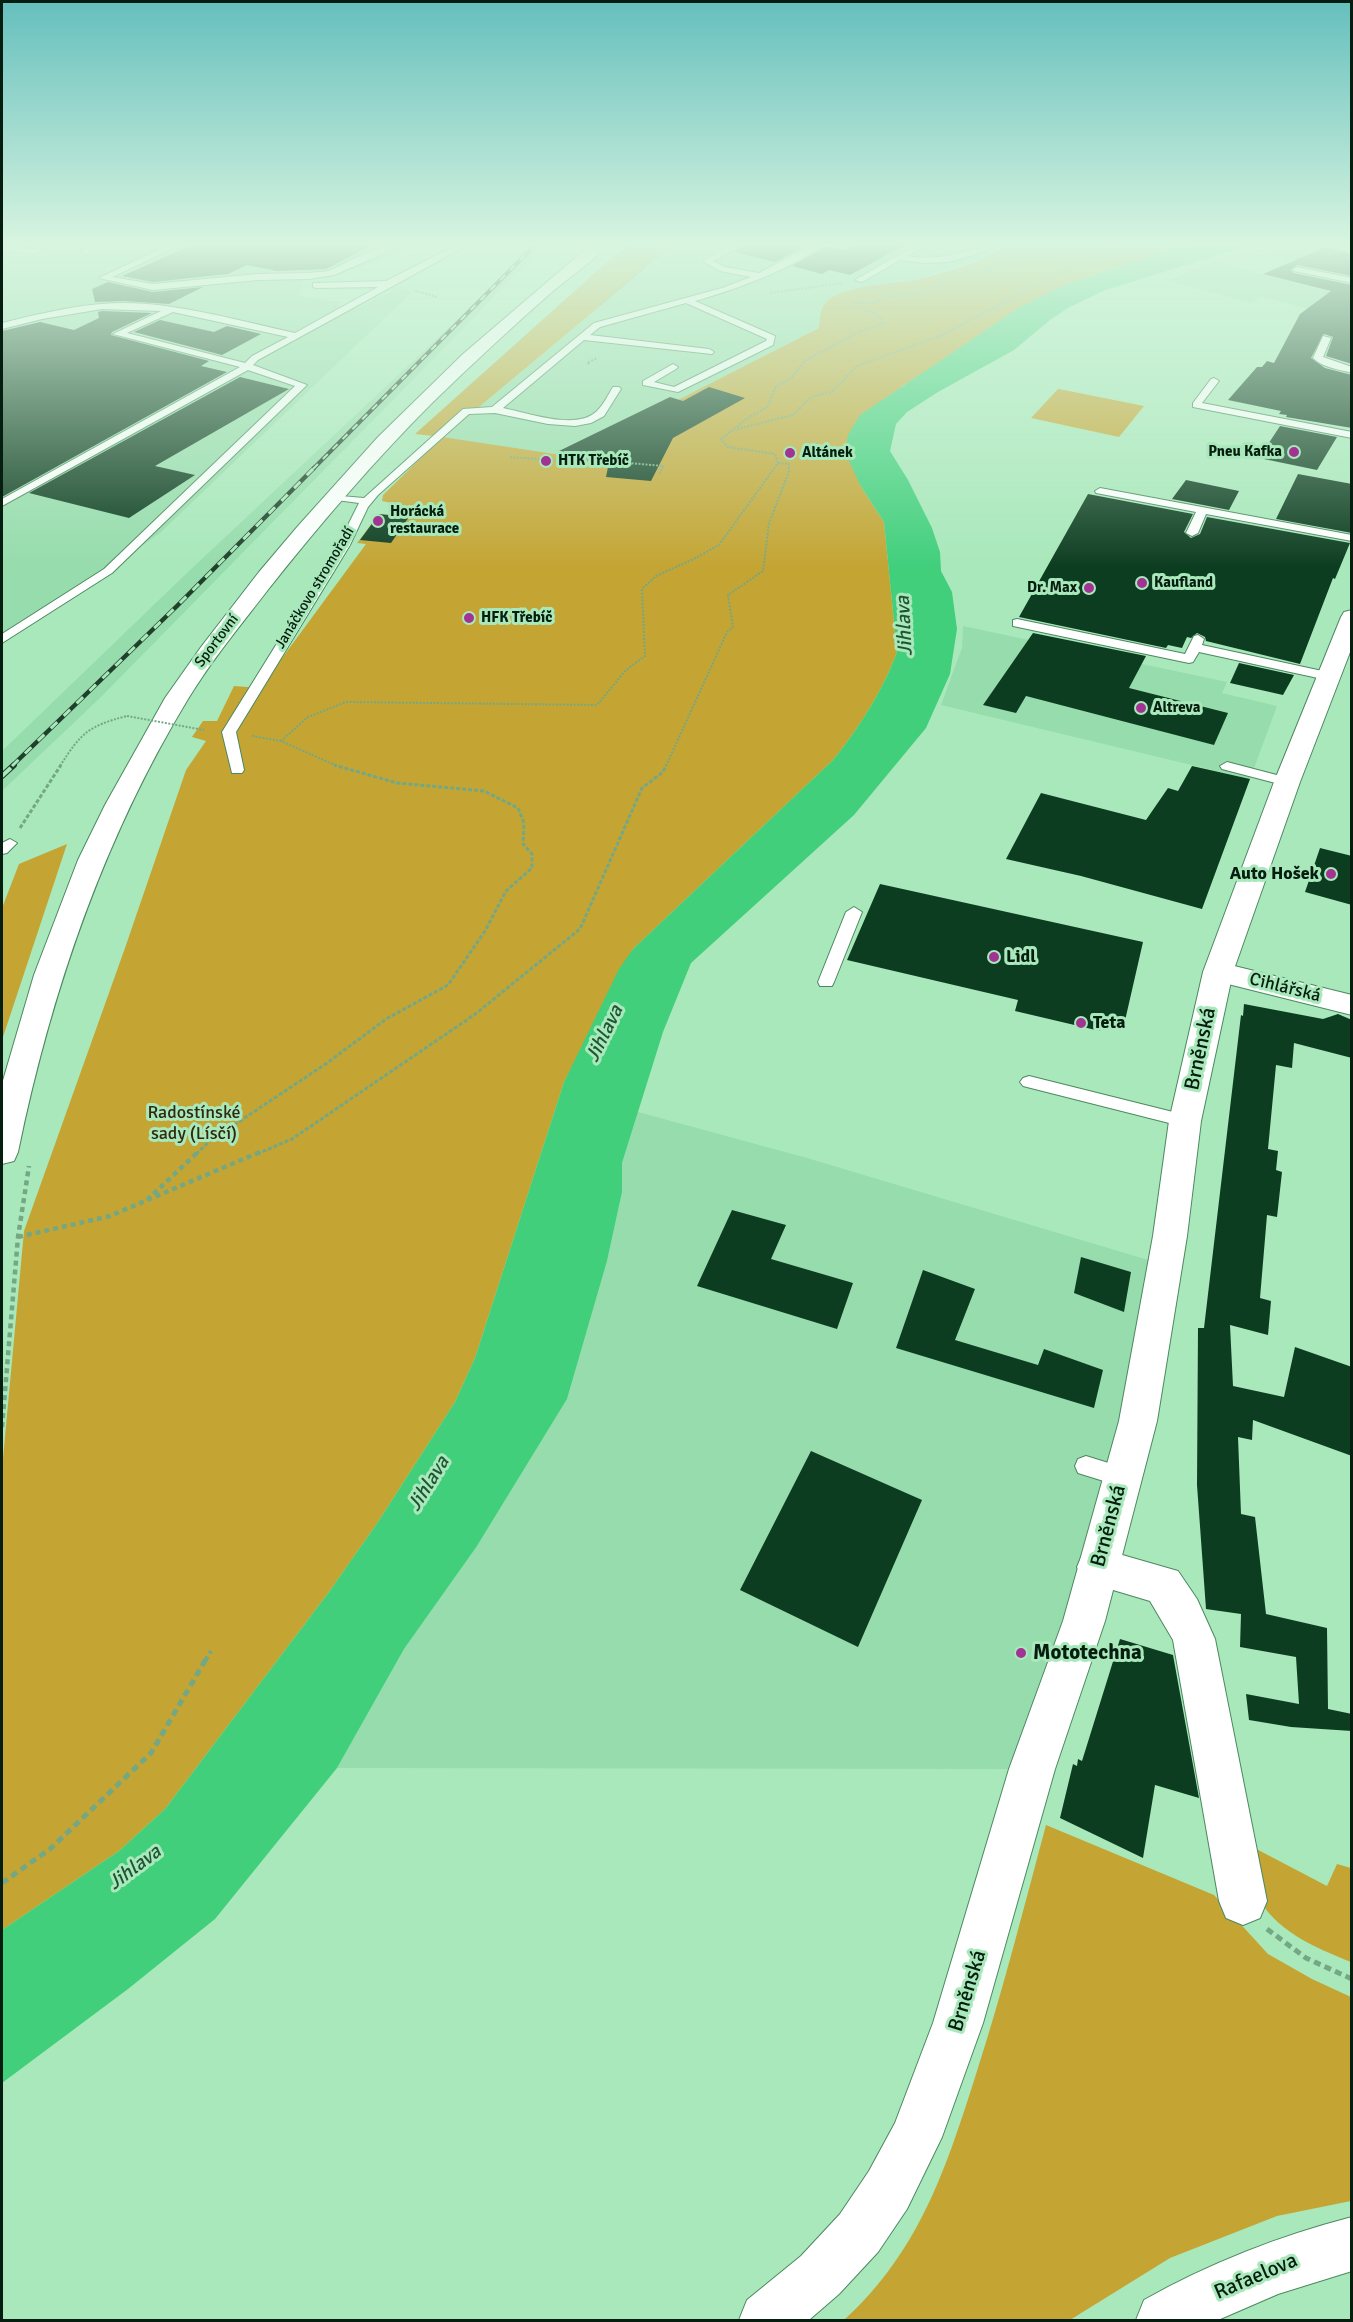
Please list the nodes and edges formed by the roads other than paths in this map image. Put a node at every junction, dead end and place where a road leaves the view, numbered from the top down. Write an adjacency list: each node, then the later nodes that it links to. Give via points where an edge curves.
1 (180, 349): 9 (lane)
2 (271, 349): 9 (lane)
3 (500, 349): 17 (main road, via 463,384)
4 (566, 349): 15 (lane)
5 (686, 349): 8 (lane)
6 (757, 349): 10 (lane, via 675,390 646,383)
7 (1321, 349): 11 (lane, via 1318,358 1323,362)
8 (709, 352)
9 (247, 366): 21 (lane); 27 (lane, via 302,386 108,571)
10 (673, 367)
11 (1352, 370)
12 (421, 380): 17 (main road)
13 (1214, 381): 16 (lane, via 1196,405)
14 (616, 389): 15 (lane, Janáčkovo stromořadí, via 599,415 585,422 550,421)
15 (495, 410): 20 (lane, Janáčkovo stromořadí, via 466,411)
16 (1352, 435)
17 (370, 454): 19 (main road, Sportovní)
18 (1100, 491): 22 (lane)
19 (333, 497): 20 (lane); 38 (main road, Sportovní, via 195,671 120,799 52,964 17,1078)
20 (366, 501): 30 (lane, Janáčkovo stromořadí, via 344,545 229,732)
21 (2, 503)
22 (1202, 510): 23 (lane); 24 (lane)
23 (1192, 533)
24 (1352, 538)
25 (1352, 617): 28 (main road, Brněnská)
26 (1017, 623): 28 (lane, via 1250,655)
27 (2, 639)
28 (1327, 676): 31 (main road, Brněnská)
29 (1227, 766): 31 (lane)
30 (237, 770)
31 (1287, 782): 33 (main road, Brněnská)
32 (854, 912): 34 (lane)
33 (1218, 972): 35 (main road, Cihlářská); 37 (main road, Brněnská)
34 (826, 982)
35 (1352, 1005)
36 (1029, 1082): 37 (lane)
37 (1185, 1121): 40 (main road, Brněnská, via 1148,1368)
38 (2, 1152)
39 (1086, 1466): 40 (lane)
40 (1123, 1477): 41 (main road, Brněnská)
41 (1098, 1567): 42 (main road, via 1163,1585 1194,1639); 44 (main road, Brněnská, via 1084,1621 1032,1769 958,2023 915,2137 888,2190 859,2233 820,2275)
42 (1243, 1901)
43 (1352, 2244): 45 (main road, Rafaelova, via 1305,2256 1238,2281)
44 (767, 2320)
45 (1164, 2320)

